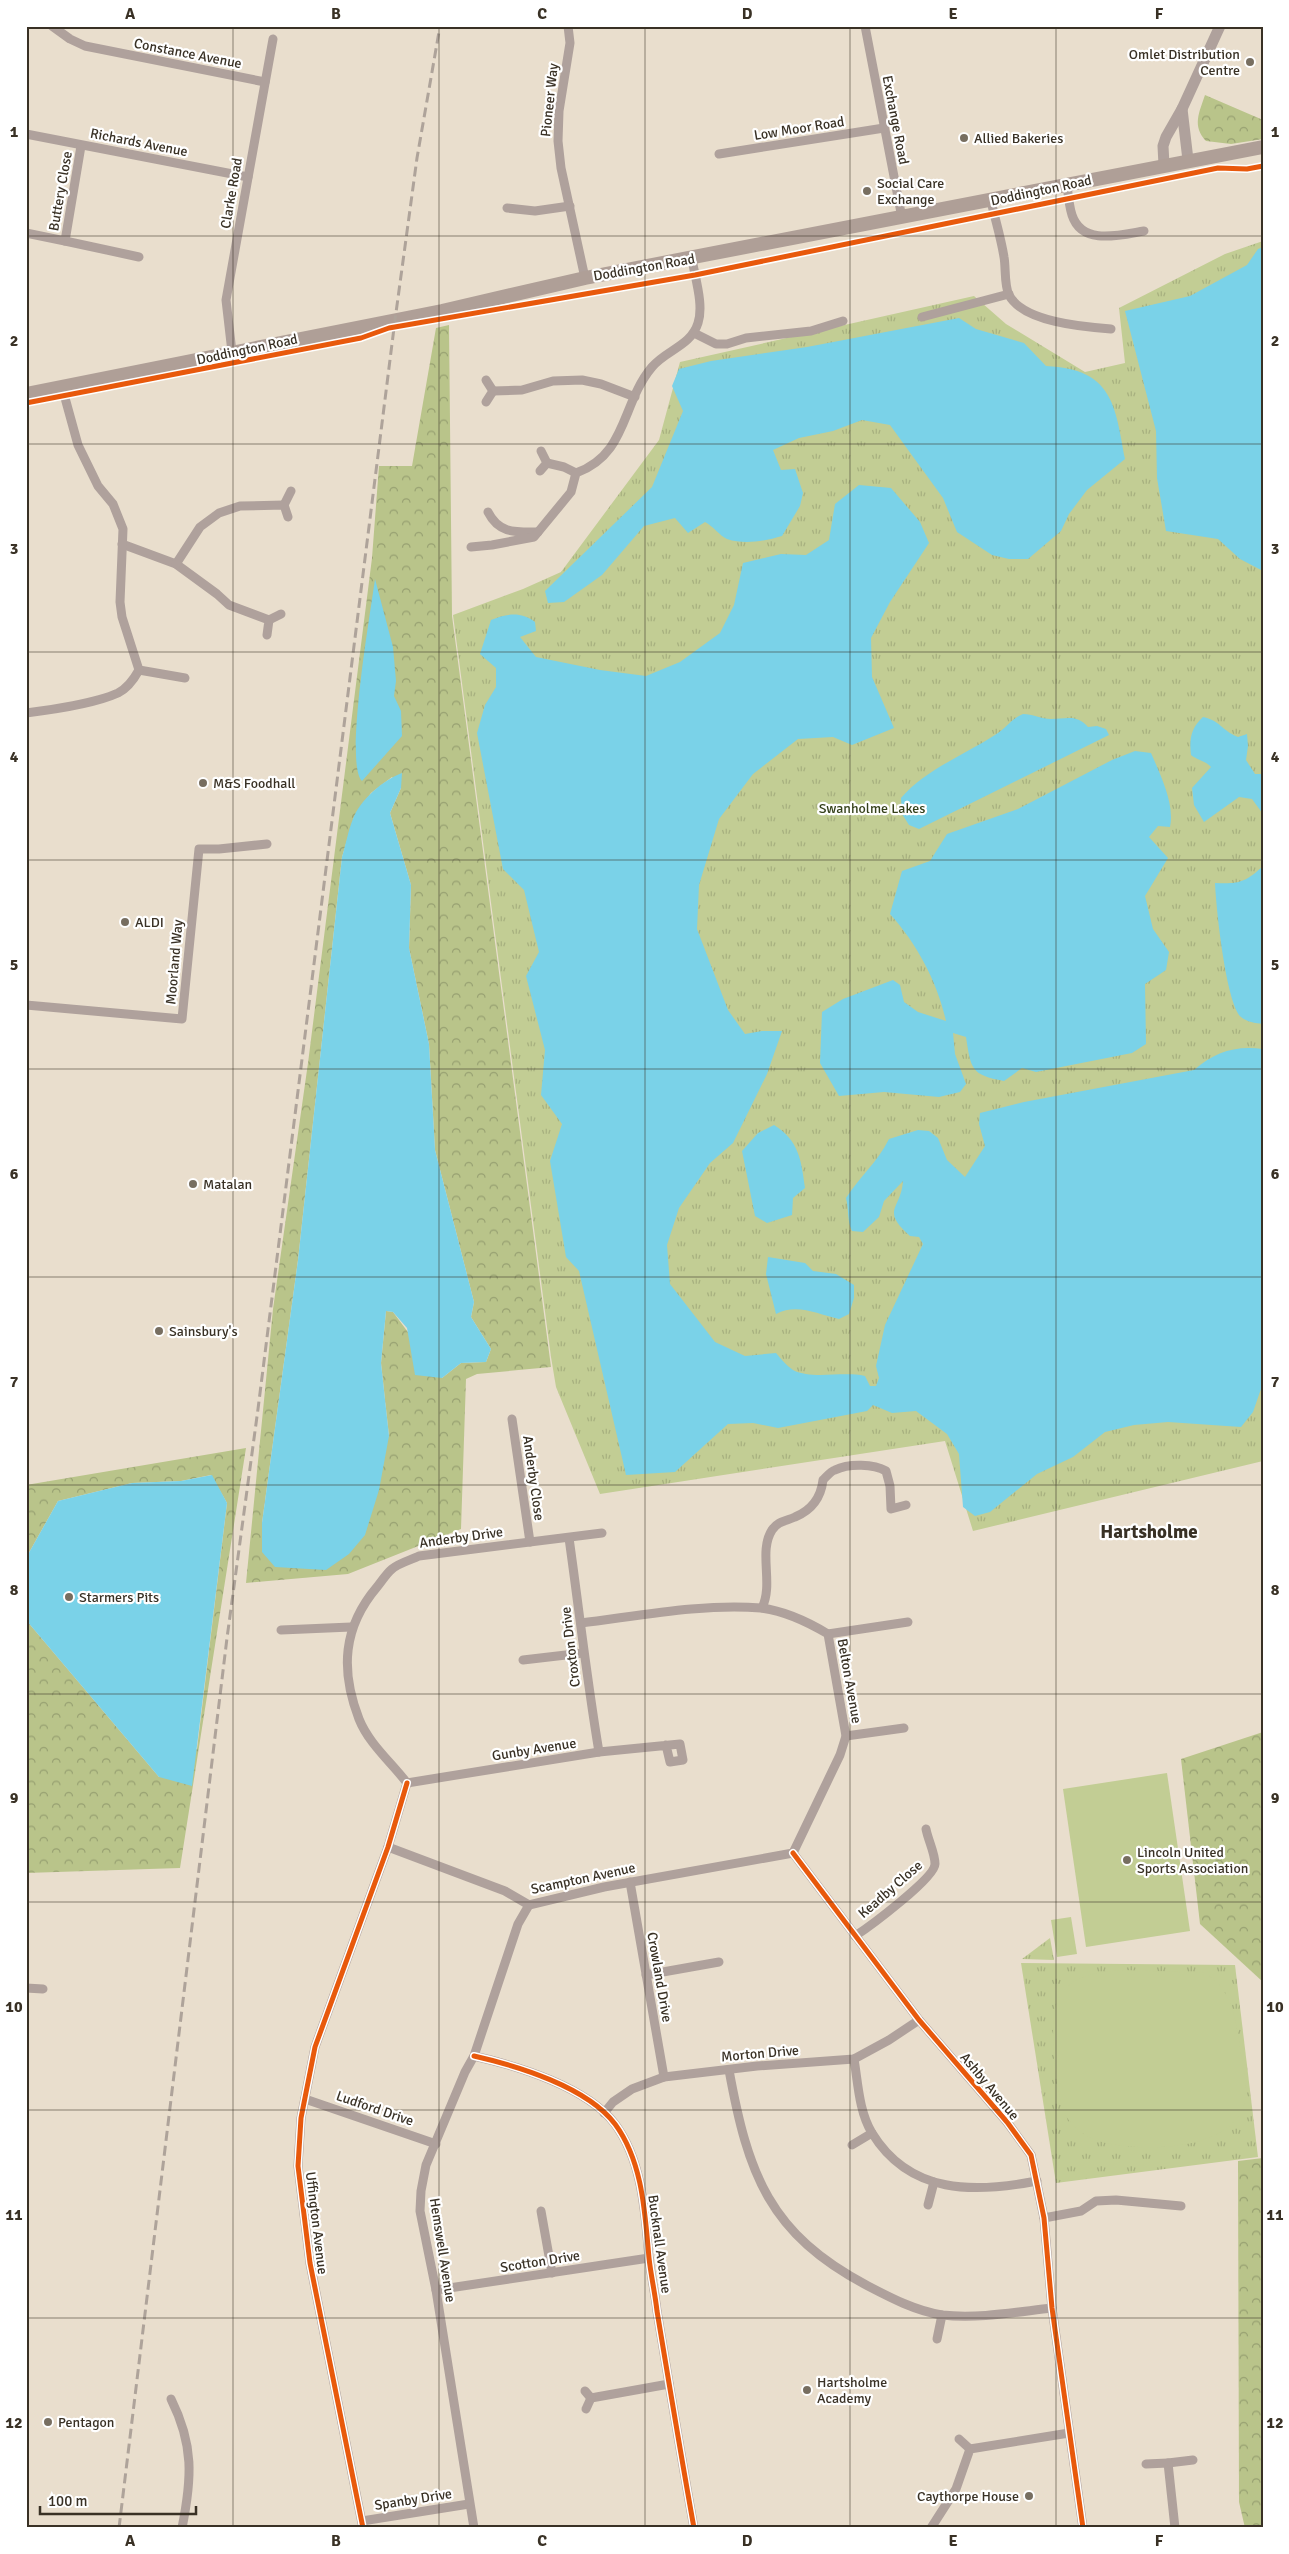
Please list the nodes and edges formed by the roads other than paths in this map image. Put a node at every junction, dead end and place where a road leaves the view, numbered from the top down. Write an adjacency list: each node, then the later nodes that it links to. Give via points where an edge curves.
1 (52, 26): 6 (street, Constance Avenue, via 85,46)
2 (568, 26): 18 (street, Pioneer Way, via 570,43 559,111 558,141)
3 (864, 26): 8 (street, Exchange Road)
4 (1220, 26): 7 (street)
5 (274, 39): 6 (street, Clarke Road)
6 (265, 82): 15 (street, Clarke Road)
7 (1182, 109): 13 (street); 14 (street, via 1163,146)
8 (884, 128): 12 (street, Low Moor Road); 20 (street, Exchange Road)
9 (26, 134): 10 (street, Richards Avenue)
10 (81, 146): 15 (street, Richards Avenue); 23 (street, Buttery Close)
11 (1263, 147): 13 (main road, Doddington Road)
12 (719, 154)
13 (1188, 160): 14 (main road, Doddington Road)
14 (1164, 165): 16 (main road, Doddington Road)
15 (248, 177): 32 (street, Clarke Road, via 226,300)
16 (1067, 184): 17 (main road, Doddington Road); 21 (street, via 1072,216 1080,228 1093,235 1110,237)
17 (991, 201): 20 (main road, Doddington Road); 27 (street, via 1004,255)
18 (570, 206): 19 (street, via 535,212); 26 (street, Pioneer Way)
19 (507, 208)
20 (902, 218): 25 (main road, Doddington Road)
21 (1144, 231)
22 (26, 233): 23 (street, Buttery Close)
23 (65, 241): 24 (street, Buttery Close)
24 (139, 256)
25 (692, 258): 26 (main road, Doddington Road); 31 (street, via 700,307)
26 (585, 278): 32 (main road, Doddington Road, via 442,311)
27 (1009, 294): 28 (street); 30 (street, via 1020,306 1046,320)
28 (922, 317)
29 (843, 321): 31 (street, via 811,331 746,338 727,344 705,340)
30 (1111, 330)
31 (694, 333): 37 (street, via 688,341 657,361)
32 (232, 352): 34 (main road, Doddington Road)
33 (486, 380): 35 (street)
34 (62, 387): 36 (main road, Doddington Road); 48 (street, via 78,445 98,486 120,517)
35 (493, 391): 37 (street, via 522,390 553,380 582,380); 38 (street)
36 (26, 394)
37 (635, 397): 42 (street, via 610,450 598,463)
38 (486, 402)
39 (541, 451): 40 (street)
40 (547, 463): 41 (street); 42 (street)
41 (540, 472)
42 (576, 473): 47 (street, via 572,492)
43 (291, 491): 44 (street)
44 (284, 505): 46 (street); 50 (street, via 240,506 219,513 200,527)
45 (488, 512): 47 (street, via 510,532)
46 (288, 517)
47 (538, 532): 49 (street, via 534,537 523,540)
48 (122, 544): 50 (street); 54 (street, via 122,617)
49 (471, 547)
50 (176, 564): 52 (street, via 229,606)
51 (280, 614): 52 (street)
52 (269, 620): 53 (street)
53 (267, 635)
54 (139, 670): 55 (street); 56 (street, via 118,693 59,709)
55 (184, 678)
56 (26, 713)
57 (267, 844): 58 (street, Moorland Way, via 199,849 182,1019)
58 (26, 1005)
59 (512, 1419): 63 (street, Anderby Close)
60 (906, 1505): 64 (street, via 891,1509 886,1471 877,1466 847,1466 834,1470 823,1480 821,1492 810,1507 794,1518 785,1519 771,1531 766,1554 767,1598)
61 (602, 1533): 62 (street, Anderby Drive)
62 (569, 1538): 63 (street, Anderby Drive); 66 (street, Croxton Drive)
63 (530, 1542): 67 (street, Anderby Drive, via 420,1556 393,1568 366,1600)
64 (762, 1608): 66 (street, Belton Avenue, via 721,1608); 69 (street, Belton Avenue, via 803,1619)
65 (908, 1622): 69 (street)
66 (581, 1623): 70 (street, Croxton Drive)
67 (351, 1627): 68 (street); 76 (street, Anderby Drive, via 346,1653 359,1719 372,1742)
68 (281, 1630)
69 (828, 1634): 73 (street, Belton Avenue)
70 (583, 1653): 71 (street); 75 (street, Croxton Drive)
71 (523, 1660)
72 (904, 1728): 73 (street)
73 (846, 1736): 79 (street, Belton Avenue)
74 (666, 1745): 75 (street, Gunby Avenue)
75 (599, 1752): 76 (street, Gunby Avenue)
76 (407, 1783): 78 (street, Uffington Avenue)
77 (926, 1829): 82 (street, Keadby Close, via 935,1864 933,1873)
78 (388, 1847): 81 (street, Scampton Avenue, via 505,1891); 92 (street, Uffington Avenue, via 316,2047)
79 (793, 1853): 80 (street, Scampton Avenue); 82 (street, Ashby Avenue)
80 (630, 1882): 81 (street, Scampton Avenue); 84 (street, Crowland Drive)
81 (529, 1905): 88 (street, Hemswell Avenue, via 518,1924)
82 (855, 1936): 87 (street, Ashby Avenue)
83 (719, 1962): 84 (street)
84 (646, 1975): 91 (street, Crowland Drive)
85 (26, 1988): 86 (street)
86 (43, 1989)
87 (919, 2020): 89 (street, Morton Drive); 97 (street, Ashby Avenue, via 1007,2122 1032,2156)
88 (474, 2056): 93 (street, Bucknall Avenue, via 562,2084); 95 (street, Hemswell Avenue)
89 (854, 2059): 90 (street, Morton Drive); 94 (street, via 859,2093)
90 (729, 2070): 91 (street, Morton Drive); 107 (street, via 747,2150 779,2216 828,2263 851,2277 901,2303)
91 (664, 2077): 93 (street, Morton Drive, via 632,2089)
92 (305, 2099): 95 (street, Ludford Drive); 119 (street, Uffington Avenue, via 298,2166 304,2224)
93 (604, 2112): 103 (street, Bucknall Avenue, via 628,2146 642,2192)
94 (872, 2133): 96 (street); 98 (street, via 914,2174)
95 (436, 2144): 105 (street, Hemswell Avenue, via 426,2165 420,2191 420,2211)
96 (852, 2145)
97 (1037, 2180): 98 (street, via 990,2189 950,2187); 102 (street, Ashby Avenue)
98 (934, 2182): 99 (street)
99 (928, 2205)
100 (1181, 2206): 102 (street, via 1096,2201 1081,2211)
101 (541, 2211): 104 (street)
102 (1044, 2218): 106 (street, Ashby Avenue)
103 (649, 2258): 104 (street, Scotton Drive); 109 (street, Bucknall Avenue)
104 (552, 2273): 105 (street, Scotton Drive)
105 (436, 2290): 118 (street, Hemswell Avenue)
106 (1052, 2308): 107 (street); 112 (street, Ashby Avenue)
107 (942, 2314): 108 (street)
108 (937, 2339)
109 (669, 2384): 111 (street, via 588,2394); 122 (street, Bucknall Avenue)
110 (171, 2399): 120 (street, via 183,2423 188,2448 189,2470)
111 (586, 2409)
112 (1069, 2433): 114 (street); 124 (street, Ashby Avenue)
113 (959, 2439): 114 (street)
114 (970, 2449): 123 (street, via 956,2489)
115 (1194, 2460): 117 (street)
116 (1146, 2464): 117 (street)
117 (1168, 2464): 125 (street)
118 (469, 2504): 119 (street, Spanby Drive); 121 (street, Hemswell Avenue)
119 (362, 2524)
120 (182, 2528)
121 (474, 2528)
122 (694, 2528)
123 (931, 2528)
124 (1083, 2528)
125 (1174, 2528)

